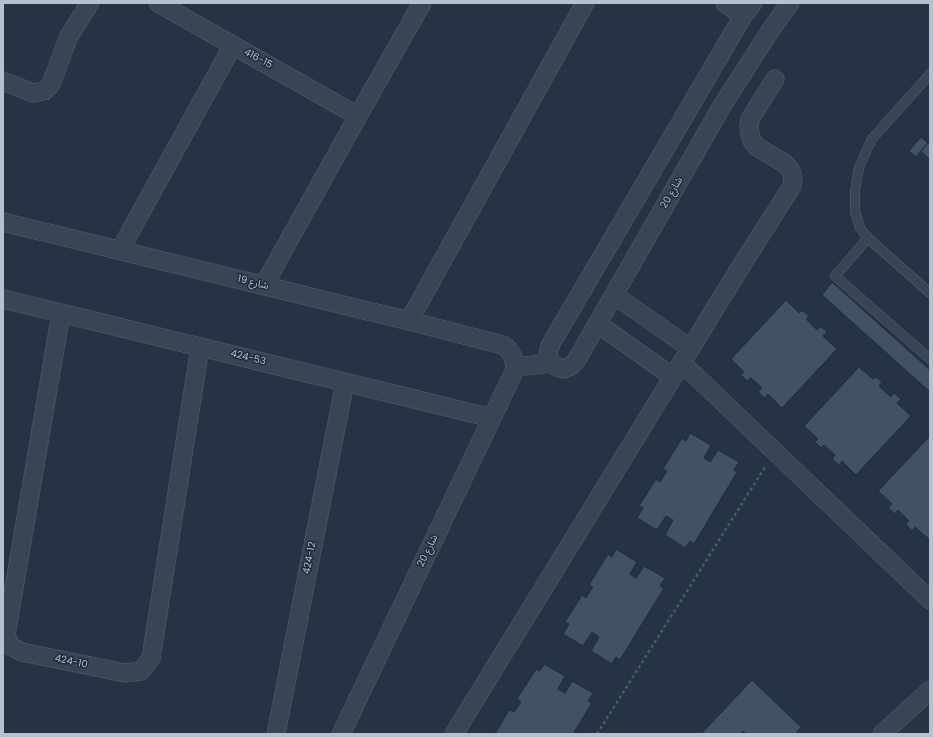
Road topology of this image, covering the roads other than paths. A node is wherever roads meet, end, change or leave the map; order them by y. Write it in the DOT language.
graph roads {
  1 [pos="90,3"];
  2 [pos="158,3"];
  3 [pos="422,3"];
  4 [pos="585,3"];
  5 [pos="725,3"];
  6 [pos="790,3"];
  7 [pos="748,10"];
  8 [pos="233,45"];
  9 [pos="930,74"];
  10 [pos="775,79"];
  11 [pos="3,81"];
  12 [pos="358,116"];
  13 [pos="3,222"];
  14 [pos="868,238"];
  15 [pos="120,250"];
  16 [pos="264,286"];
  17 [pos="930,293"];
  18 [pos="614,295"];
  19 [pos="3,299"];
  20 [pos="61,313"];
  21 [pos="409,321"];
  22 [pos="598,324"];
  23 [pos="200,347"];
  24 [pos="930,359"];
  25 [pos="551,363"];
  26 [pos="681,363"];
  27 [pos="515,368"];
  28 [pos="345,382"];
  29 [pos="492,418"];
  30 [pos="930,600"];
  31 [pos="930,690"];
  32 [pos="276,734"];
  33 [pos="341,734"];
  34 [pos="454,734"];
  35 [pos="882,734"];
  1 -- 11 [label="street"];
  2 -- 8 [label="street, 416-15"];
  3 -- 12 [label="street"];
  4 -- 21 [label="street"];
  5 -- 7 [label="street"];
  6 -- 18 [label="street, شارع 20"];
  7 -- 25 [label="street"];
  8 -- 12 [label="street, 416-15"];
  8 -- 15 [label="street"];
  9 -- 14 [label="lane"];
  10 -- 26 [label="street"];
  12 -- 16 [label="street"];
  13 -- 15 [label="street, شارع 19"];
  14 -- 17 [label="lane"];
  14 -- 24 [label="lane"];
  15 -- 16 [label="street, شارع 19"];
  16 -- 21 [label="street, شارع 19"];
  18 -- 22 [label="street, شارع 20"];
  18 -- 26 [label="street"];
  19 -- 20 [label="street, 424-53"];
  20 -- 23 [label="street, 424-53"];
  20 -- 23 [label="street, 424-10"];
  21 -- 27 [label="street, شارع 19"];
  22 -- 25 [label="street, شارع 20"];
  22 -- 26 [label="street"];
  23 -- 28 [label="street, 424-53"];
  25 -- 27 [label="street, شارع 20"];
  26 -- 30 [label="street"];
  26 -- 34 [label="street"];
  27 -- 29 [label="street, شارع 20"];
  28 -- 29 [label="street, 424-53"];
  28 -- 32 [label="street, 424-12"];
  29 -- 33 [label="street, شارع 20"];
  31 -- 35 [label="street"];
}
